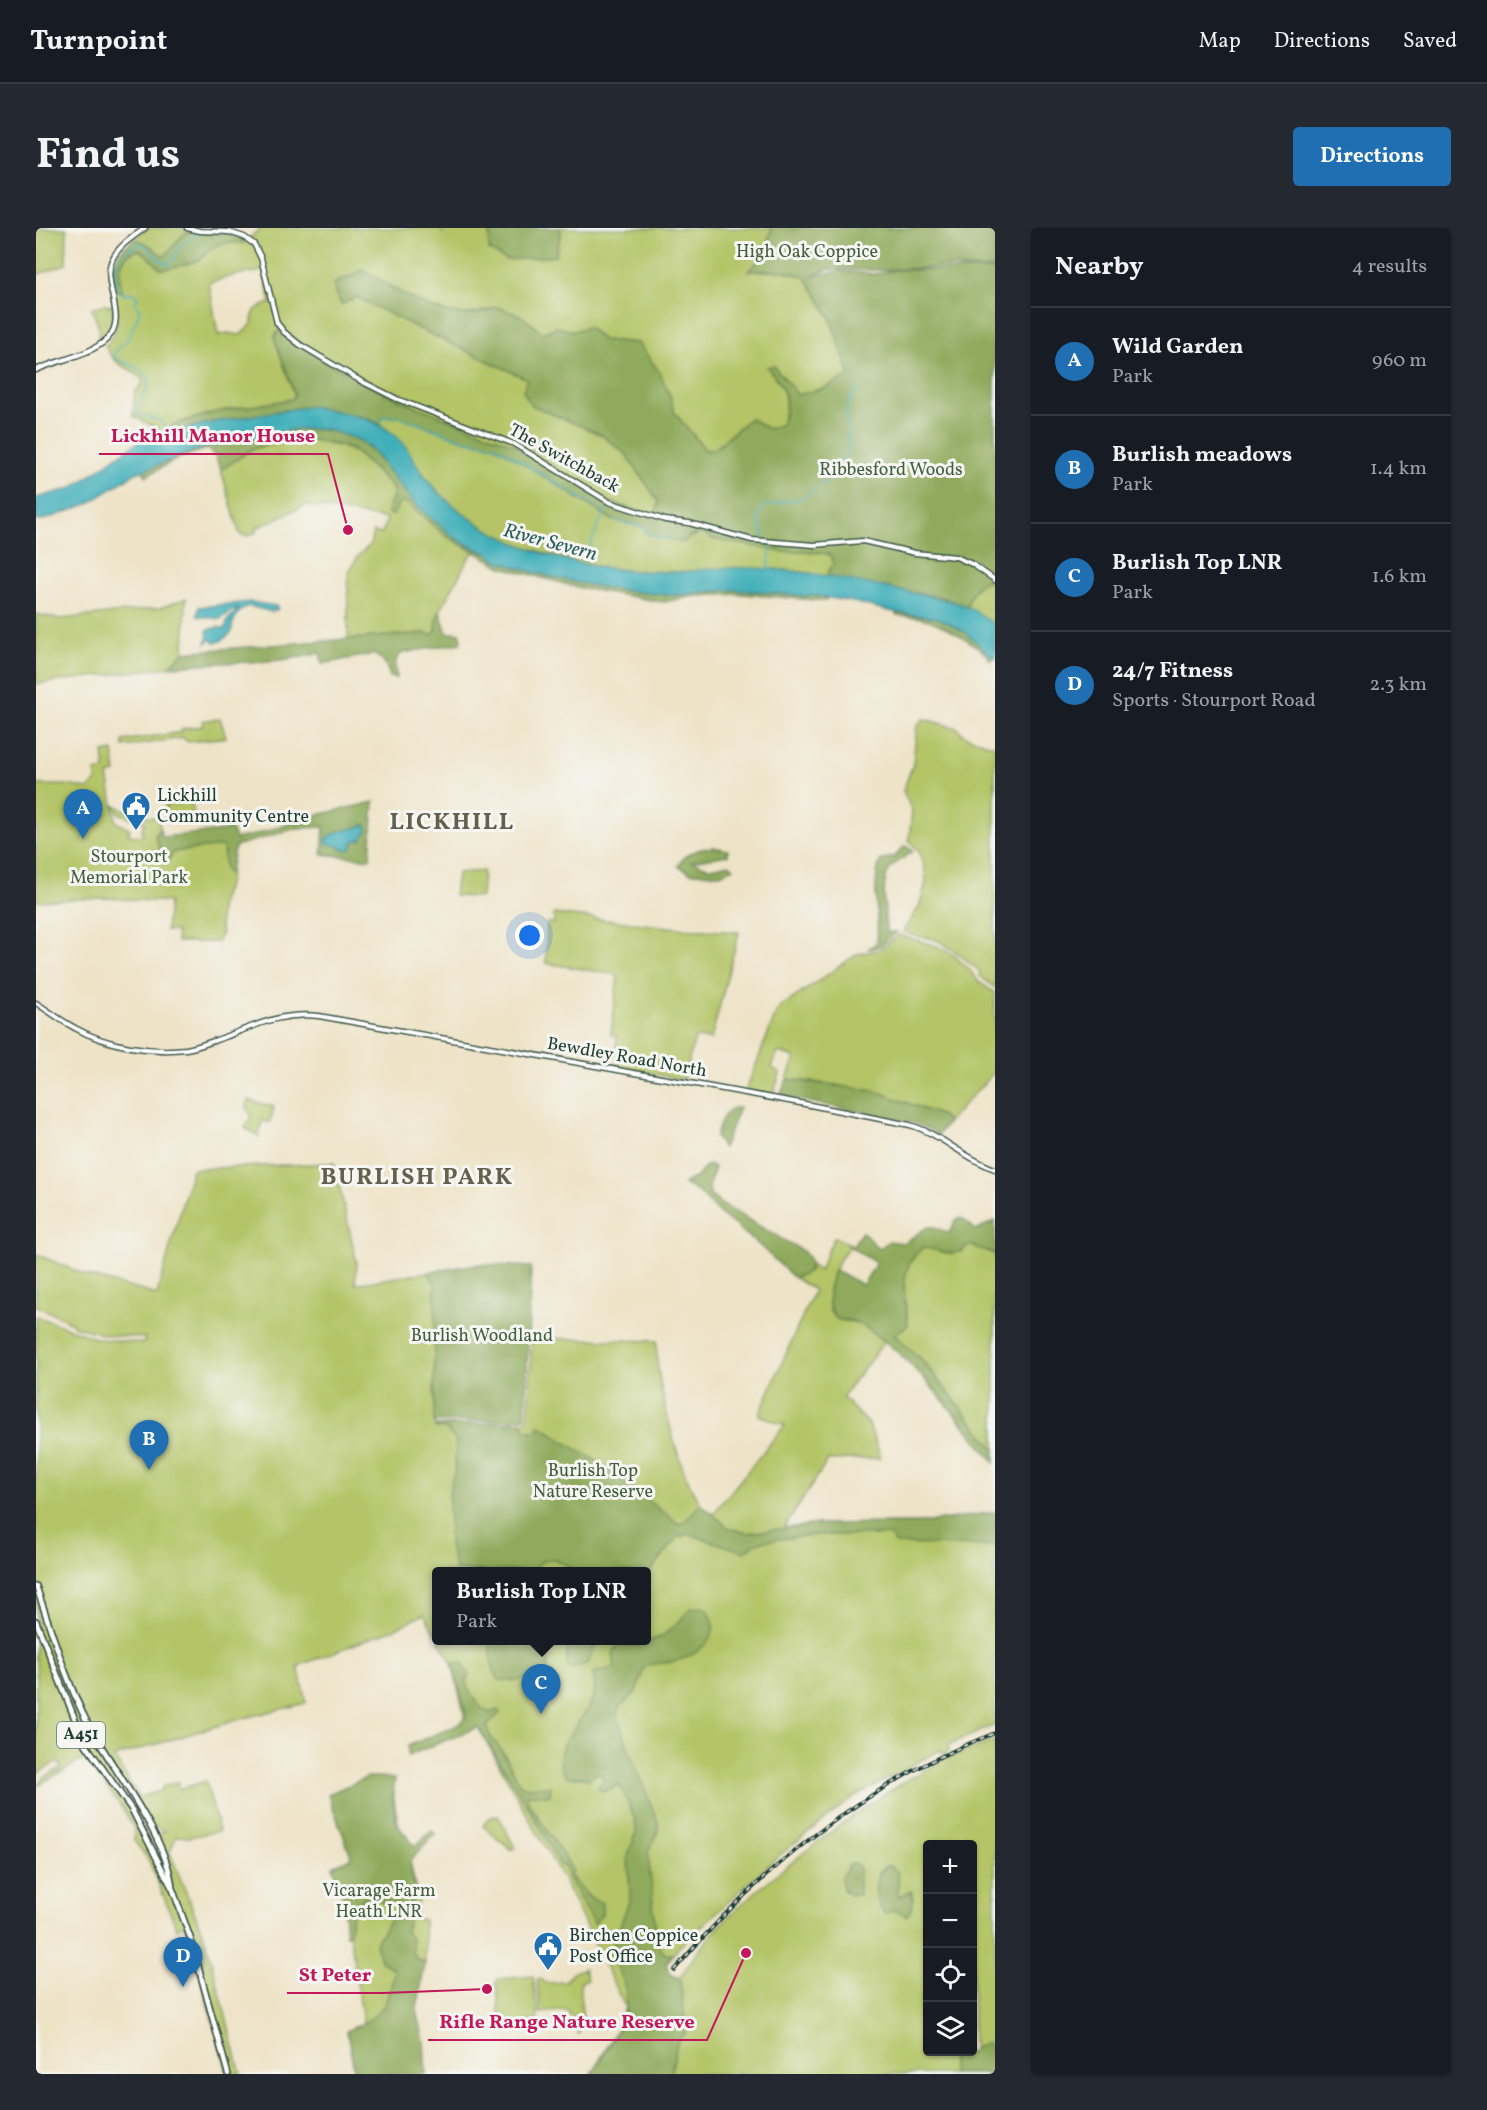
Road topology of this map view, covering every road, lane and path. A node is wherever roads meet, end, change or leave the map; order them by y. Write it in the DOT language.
graph roads {
  1 [pos="145,228"];
  2 [pos="189,229"];
  3 [pos="36,370"];
  4 [pos="995,580"];
  5 [pos="36,1003"];
  6 [pos="995,1169"];
  7 [pos="36,1587"];
  8 [pos="36,1621"];
  9 [pos="172,1890"];
  10 [pos="228,2074"];
  1 -- 3 [label="main road"];
  2 -- 4 [label="main road, The Switchback"];
  5 -- 6 [label="main road, Bewdley Road North"];
  7 -- 9 [label="main road, A451"];
  8 -- 9 [label="main road, A451"];
  9 -- 10 [label="main road, A451"];
}
